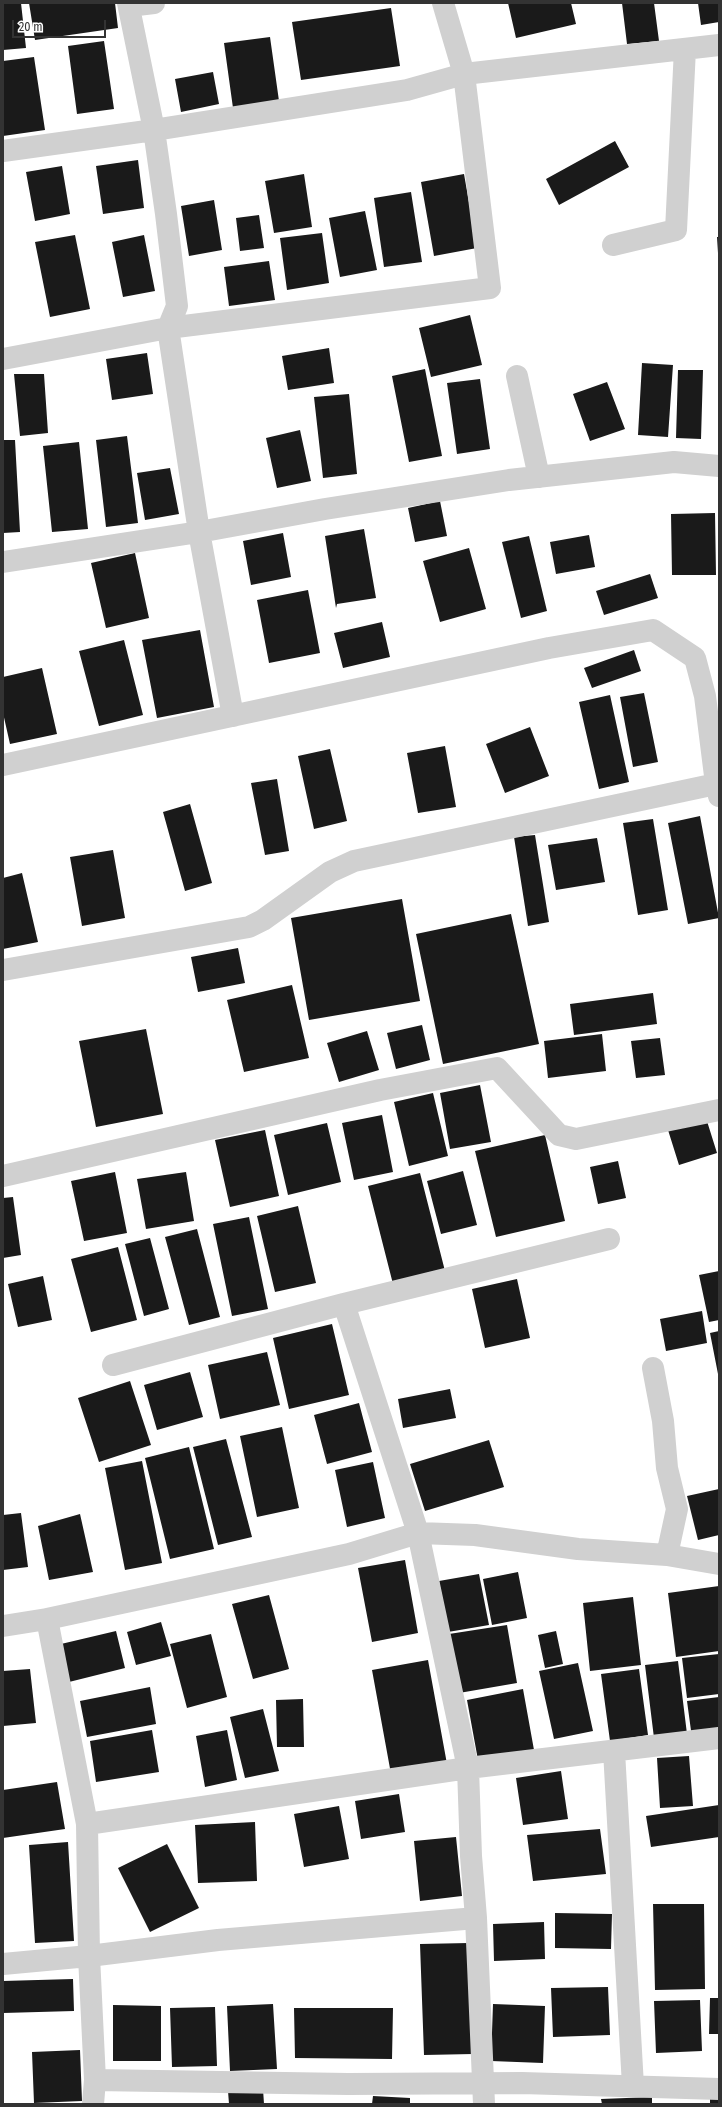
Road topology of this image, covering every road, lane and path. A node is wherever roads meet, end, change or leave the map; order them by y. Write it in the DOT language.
graph roads {
  1 [pos="154,3"];
  2 [pos="443,3"];
  3 [pos="129,4"];
  4 [pos="719,45"];
  5 [pos="685,50"];
  6 [pos="464,74"];
  7 [pos="154,130"];
  8 [pos="3,151"];
  9 [pos="613,245"];
  10 [pos="168,328"];
  11 [pos="3,360"];
  12 [pos="517,376"];
  13 [pos="719,466"];
  14 [pos="539,477"];
  15 [pos="199,532"];
  16 [pos="3,562"];
  17 [pos="233,716"];
  18 [pos="3,765"];
  19 [pos="717,790"];
  20 [pos="3,970"];
  21 [pos="719,1110"];
  22 [pos="3,1176"];
  23 [pos="609,1239"];
  24 [pos="344,1304"];
  25 [pos="113,1364"];
  26 [pos="653,1368"];
  27 [pos="418,1533"];
  28 [pos="667,1555"];
  29 [pos="719,1564"];
  30 [pos="47,1619"];
  31 [pos="3,1626"];
  32 [pos="719,1738"];
  33 [pos="614,1751"];
  34 [pos="468,1768"];
  35 [pos="87,1824"];
  36 [pos="476,1918"];
  37 [pos="89,1956"];
  38 [pos="3,1964"];
  39 [pos="95,2080"];
  40 [pos="634,2086"];
  41 [pos="719,2089"];
  42 [pos="485,2094"];
  43 [pos="93,2104"];
  1 -- 3 [label="street"];
  2 -- 6 [label="street"];
  3 -- 7 [label="street"];
  4 -- 5 [label="street"];
  5 -- 6 [label="street"];
  5 -- 9 [label="street"];
  6 -- 7 [label="street"];
  6 -- 10 [label="street"];
  7 -- 8 [label="street"];
  7 -- 10 [label="street"];
  10 -- 11 [label="street"];
  10 -- 15 [label="street"];
  12 -- 14 [label="street"];
  13 -- 14 [label="street"];
  14 -- 15 [label="street"];
  15 -- 16 [label="street"];
  15 -- 17 [label="street"];
  17 -- 18 [label="street"];
  17 -- 19 [label="street"];
  19 -- 20 [label="street"];
  21 -- 22 [label="street"];
  23 -- 24 [label="street"];
  24 -- 25 [label="street"];
  24 -- 27 [label="street"];
  26 -- 28 [label="street"];
  27 -- 28 [label="street"];
  27 -- 30 [label="street"];
  27 -- 34 [label="street"];
  28 -- 29 [label="street"];
  30 -- 31 [label="street"];
  30 -- 35 [label="street"];
  32 -- 33 [label="street"];
  33 -- 34 [label="street"];
  33 -- 40 [label="street"];
  34 -- 35 [label="street"];
  34 -- 36 [label="street"];
  35 -- 37 [label="street"];
  36 -- 37 [label="street"];
  36 -- 42 [label="street"];
  37 -- 38 [label="street"];
  37 -- 39 [label="street"];
  39 -- 42 [label="street"];
  39 -- 43 [label="street"];
  40 -- 41 [label="street"];
  40 -- 42 [label="street"];
}
